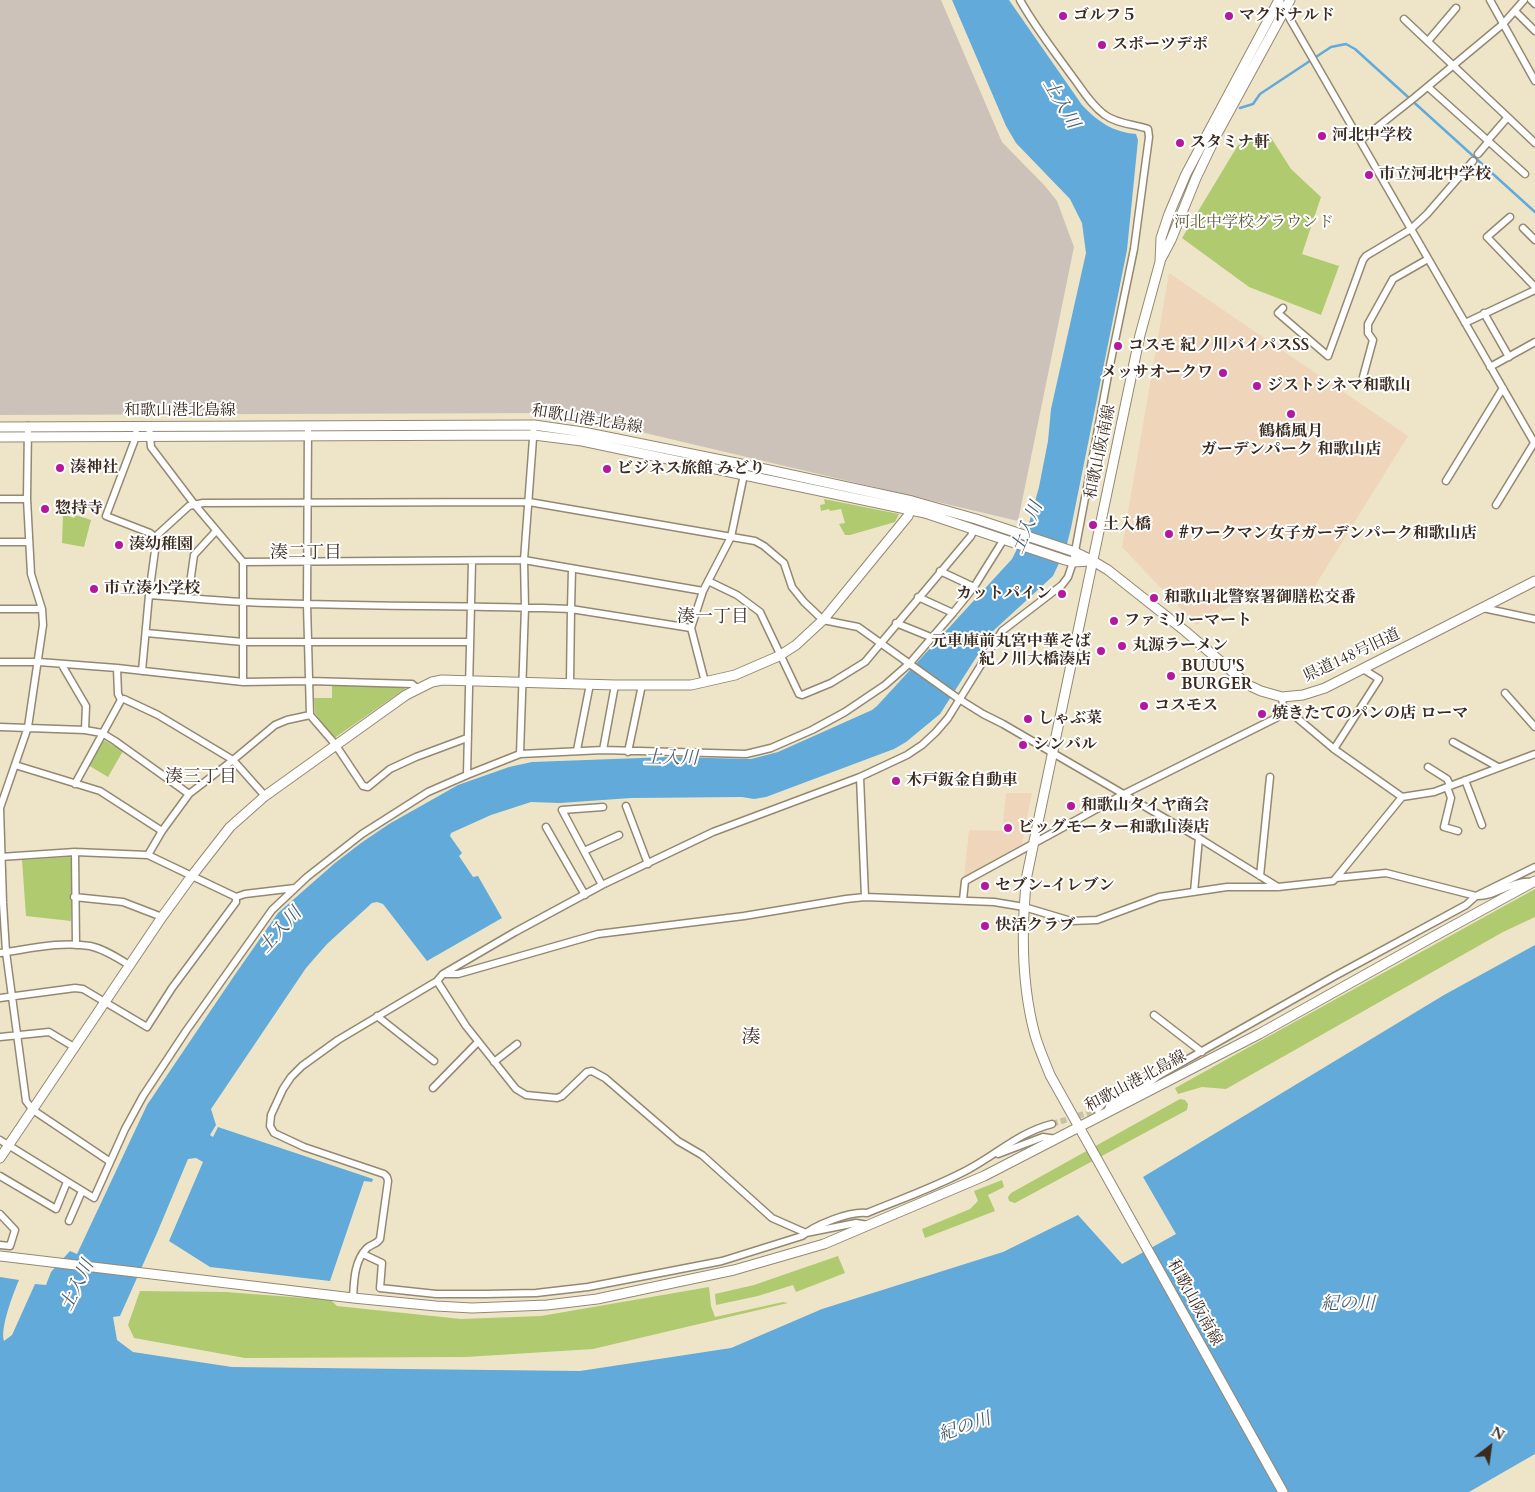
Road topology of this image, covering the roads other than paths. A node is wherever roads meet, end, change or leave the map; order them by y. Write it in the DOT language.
graph roads {
  1 [pos="1020,0"];
  2 [pos="1279,0"];
  3 [pos="1290,0"];
  4 [pos="1490,0"];
  5 [pos="1524,0"];
  6 [pos="1531,0"];
  7 [pos="1535,4"];
  8 [pos="1456,8"];
  9 [pos="1285,10"];
  10 [pos="1514,11"];
  11 [pos="1404,19"];
  12 [pos="1503,24"];
  13 [pos="1535,32"];
  14 [pos="1428,41"];
  15 [pos="1452,66"];
  16 [pos="1535,81"];
  17 [pos="1428,87"];
  18 [pos="1507,118"];
  19 [pos="1361,140"];
  20 [pos="1488,141"];
  21 [pos="1535,143"];
  22 [pos="1478,154"];
  23 [pos="1473,160"];
  24 [pos="1525,174"];
  25 [pos="1510,217"];
  26 [pos="1523,228"];
  27 [pos="1411,229"];
  28 [pos="1535,240"];
  29 [pos="1428,259"];
  30 [pos="1160,262"];
  31 [pos="1535,288"];
  32 [pos="1282,308"];
  33 [pos="1484,313"];
  34 [pos="1465,323"];
  35 [pos="1535,342"];
  36 [pos="1509,357"];
  37 [pos="1490,367"];
  38 [pos="1363,377"];
  39 [pos="1503,388"];
  40 [pos="534,425"];
  41 [pos="28,426"];
  42 [pos="137,426"];
  43 [pos="149,426"];
  44 [pos="308,426"];
  45 [pos="0,427"];
  46 [pos="534,435"];
  47 [pos="28,436"];
  48 [pos="135,436"];
  49 [pos="150,436"];
  50 [pos="308,436"];
  51 [pos="0,437"];
  52 [pos="1535,444"];
  53 [pos="746,465"];
  54 [pos="743,475"];
  55 [pos="1446,481"];
  56 [pos="0,499"];
  57 [pos="27,499"];
  58 [pos="529,502"];
  59 [pos="308,504"];
  60 [pos="195,505"];
  61 [pos="912,505"];
  62 [pos="1496,505"];
  63 [pos="974,529"];
  64 [pos="216,531"];
  65 [pos="155,537"];
  66 [pos="731,537"];
  67 [pos="1004,539"];
  68 [pos="0,542"];
  69 [pos="29,542"];
  70 [pos="1072,551"];
  71 [pos="524,560"];
  72 [pos="472,561"];
  73 [pos="1069,561"];
  74 [pos="1093,561"];
  75 [pos="242,562"];
  76 [pos="308,562"];
  77 [pos="572,569"];
  78 [pos="940,571"];
  79 [pos="708,581"];
  80 [pos="1535,581"];
  81 [pos="974,587"];
  82 [pos="703,591"];
  83 [pos="149,595"];
  84 [pos="918,597"];
  85 [pos="188,598"];
  86 [pos="242,602"];
  87 [pos="307,604"];
  88 [pos="470,606"];
  89 [pos="525,607"];
  90 [pos="1483,608"];
  91 [pos="0,609"];
  92 [pos="42,609"];
  93 [pos="571,609"];
  94 [pos="953,613"];
  95 [pos="823,620"];
  96 [pos="1535,620"];
  97 [pos="896,623"];
  98 [pos="691,628"];
  99 [pos="146,634"];
  100 [pos="932,638"];
  101 [pos="243,642"];
  102 [pos="309,642"];
  103 [pos="470,642"];
  104 [pos="880,643"];
  105 [pos="779,656"];
  106 [pos="0,662"];
  107 [pos="38,662"];
  108 [pos="911,664"];
  109 [pos="62,665"];
  110 [pos="117,668"];
  111 [pos="1363,669"];
  112 [pos="142,671"];
  113 [pos="469,680"];
  114 [pos="310,681"];
  115 [pos="523,681"];
  116 [pos="243,682"];
  117 [pos="705,682"];
  118 [pos="570,683"];
  119 [pos="590,684"];
  120 [pos="615,685"];
  121 [pos="642,685"];
  122 [pos="418,689"];
  123 [pos="1505,693"];
  124 [pos="958,698"];
  125 [pos="122,700"];
  126 [pos="1283,702"];
  127 [pos="310,715"];
  128 [pos="28,727"];
  129 [pos="1535,727"];
  130 [pos="0,728"];
  131 [pos="85,730"];
  132 [pos="102,733"];
  133 [pos="467,738"];
  134 [pos="1453,742"];
  135 [pos="336,744"];
  136 [pos="1334,749"];
  137 [pos="577,750"];
  138 [pos="604,750"];
  139 [pos="628,752"];
  140 [pos="1053,753"];
  141 [pos="520,754"];
  142 [pos="1535,754"];
  143 [pos="233,760"];
  144 [pos="15,765"];
  145 [pos="1428,767"];
  146 [pos="1498,767"];
  147 [pos="467,775"];
  148 [pos="860,777"];
  149 [pos="1270,777"];
  150 [pos="1466,780"];
  151 [pos="75,784"];
  152 [pos="1449,786"];
  153 [pos="189,794"];
  154 [pos="1124,794"];
  155 [pos="2,795"];
  156 [pos="265,796"];
  157 [pos="1402,797"];
  158 [pos="626,806"];
  159 [pos="603,807"];
  160 [pos="1482,825"];
  161 [pos="546,827"];
  162 [pos="162,831"];
  163 [pos="1458,831"];
  164 [pos="619,835"];
  165 [pos="1199,838"];
  166 [pos="1034,843"];
  167 [pos="584,851"];
  168 [pos="75,852"];
  169 [pos="148,855"];
  170 [pos="0,857"];
  171 [pos="648,864"];
  172 [pos="1535,867"];
  173 [pos="1260,876"];
  174 [pos="191,877"];
  175 [pos="1336,878"];
  176 [pos="1534,882"];
  177 [pos="602,885"];
  178 [pos="1278,887"];
  179 [pos="295,888"];
  180 [pos="1194,892"];
  181 [pos="585,895"];
  182 [pos="1476,896"];
  183 [pos="74,897"];
  184 [pos="236,897"];
  185 [pos="865,898"];
  186 [pos="963,900"];
  187 [pos="1,903"];
  188 [pos="1024,907"];
  189 [pos="162,917"];
  190 [pos="76,945"];
  191 [pos="3,952"];
  192 [pos="129,965"];
  193 [pos="443,974"];
  194 [pos="436,981"];
  195 [pos="12,997"];
  196 [pos="0,998"];
  197 [pos="105,1001"];
  198 [pos="1154,1015"];
  199 [pos="377,1016"];
  200 [pos="17,1035"];
  201 [pos="0,1037"];
  202 [pos="478,1042"];
  203 [pos="517,1044"];
  204 [pos="74,1047"];
  205 [pos="1202,1052"];
  206 [pos="434,1062"];
  207 [pos="494,1062"];
  208 [pos="1158,1076"];
  209 [pos="433,1088"];
  210 [pos="33,1110"];
  211 [pos="1097,1110"];
  212 [pos="1107,1114"];
  213 [pos="1052,1124"];
  214 [pos="1079,1128"];
  215 [pos="1056,1139"];
  216 [pos="0,1140"];
  217 [pos="10,1146"];
  218 [pos="994,1155"];
  219 [pos="0,1158"];
  220 [pos="109,1161"];
  221 [pos="0,1176"];
  222 [pos="68,1182"];
  223 [pos="82,1191"];
  224 [pos="0,1214"];
  225 [pos="69,1221"];
  226 [pos="869,1225"];
  227 [pos="806,1233"];
  228 [pos="0,1245"];
  229 [pos="362,1254"];
  230 [pos="0,1256"];
  231 [pos="352,1298"];
  232 [pos="1282,1492"];
  1 -- 70 [label="street"];
  2 -- 9 [label="street"];
  2 -- 30 [label="main road, 和歌山阪南線"];
  3 -- 9 [label="main road, 和歌山阪南線"];
  4 -- 12 [label="street"];
  5 -- 10 [label="street"];
  6 -- 7 [label="street"];
  8 -- 14 [label="street"];
  9 -- 19 [label="street"];
  9 -- 30 [label="main road, 和歌山阪南線"];
  10 -- 12 [label="street"];
  10 -- 13 [label="street"];
  11 -- 14 [label="street"];
  12 -- 15 [label="street"];
  12 -- 16 [label="street"];
  14 -- 15 [label="street"];
  15 -- 17 [label="street"];
  15 -- 18 [label="street"];
  17 -- 19 [label="street"];
  17 -- 20 [label="street"];
  18 -- 20 [label="street"];
  18 -- 21 [label="street"];
  19 -- 27 [label="street"];
  20 -- 22 [label="street"];
  20 -- 24 [label="street"];
  23 -- 27 [label="street"];
  25 -- 31 [label="street"];
  26 -- 28 [label="street"];
  27 -- 29 [label="street"];
  27 -- 32 [label="street"];
  29 -- 34 [label="street"];
  29 -- 38 [label="street"];
  30 -- 74 [label="main road, 和歌山阪南線"];
  31 -- 33 [label="street"];
  33 -- 34 [label="street"];
  33 -- 36 [label="street"];
  34 -- 37 [label="street"];
  35 -- 36 [label="street"];
  36 -- 37 [label="street"];
  37 -- 39 [label="street"];
  39 -- 52 [label="street"];
  39 -- 55 [label="street"];
  40 -- 44 [label="main road, 和歌山港北島線"];
  40 -- 46 [label="street"];
  40 -- 53 [label="main road, 和歌山港北島線"];
  41 -- 42 [label="main road, 和歌山港北島線"];
  41 -- 45 [label="main road, 和歌山港北島線"];
  41 -- 47 [label="street"];
  42 -- 43 [label="main road, 和歌山港北島線"];
  42 -- 48 [label="street"];
  43 -- 44 [label="main road, 和歌山港北島線"];
  43 -- 49 [label="street"];
  44 -- 50 [label="street"];
  46 -- 50 [label="main road, 和歌山港北島線"];
  46 -- 54 [label="main road, 和歌山港北島線"];
  46 -- 58 [label="street"];
  47 -- 48 [label="main road, 和歌山港北島線"];
  47 -- 51 [label="main road, 和歌山港北島線"];
  47 -- 57 [label="street"];
  48 -- 49 [label="main road, 和歌山港北島線"];
  48 -- 65 [label="street"];
  49 -- 50 [label="main road, 和歌山港北島線"];
  49 -- 60 [label="street"];
  50 -- 59 [label="street"];
  52 -- 62 [label="street"];
  53 -- 54 [label="street"];
  53 -- 61 [label="main road, 和歌山港北島線"];
  54 -- 61 [label="main road, 和歌山港北島線"];
  54 -- 66 [label="street"];
  56 -- 57 [label="street"];
  57 -- 69 [label="street"];
  58 -- 59 [label="street"];
  58 -- 66 [label="street"];
  58 -- 71 [label="street"];
  59 -- 60 [label="street"];
  59 -- 76 [label="street"];
  60 -- 64 [label="street"];
  60 -- 65 [label="street"];
  61 -- 63 [label="main road, 和歌山港北島線"];
  61 -- 70 [label="main road, 和歌山港北島線"];
  61 -- 95 [label="main road"];
  63 -- 67 [label="main road, 和歌山港北島線"];
  63 -- 78 [label="street"];
  64 -- 75 [label="street"];
  64 -- 85 [label="street"];
  65 -- 83 [label="street"];
  66 -- 79 [label="street"];
  66 -- 95 [label="street"];
  67 -- 73 [label="main road, 和歌山港北島線"];
  67 -- 81 [label="street"];
  68 -- 69 [label="street"];
  69 -- 92 [label="street"];
  70 -- 73 [label="street"];
  70 -- 74 [label="main road, 和歌山港北島線"];
  71 -- 72 [label="street"];
  71 -- 77 [label="street"];
  71 -- 89 [label="street"];
  72 -- 76 [label="street"];
  72 -- 88 [label="street"];
  73 -- 74 [label="main road, 和歌山港北島線"];
  73 -- 124 [label="street"];
  74 -- 126 [label="main road, 県道148号旧道"];
  74 -- 140 [label="main road, 和歌山港北島線"];
  75 -- 76 [label="street"];
  75 -- 86 [label="street"];
  76 -- 87 [label="street"];
  77 -- 82 [label="street"];
  77 -- 93 [label="street"];
  78 -- 81 [label="street"];
  78 -- 84 [label="street"];
  79 -- 82 [label="street"];
  79 -- 105 [label="street"];
  80 -- 90 [label="main road, 県道148号旧道"];
  81 -- 94 [label="street"];
  82 -- 98 [label="street"];
  83 -- 85 [label="street"];
  83 -- 99 [label="street"];
  84 -- 94 [label="street"];
  84 -- 97 [label="street"];
  85 -- 86 [label="street"];
  86 -- 87 [label="street"];
  86 -- 101 [label="street"];
  87 -- 88 [label="street"];
  87 -- 102 [label="street"];
  88 -- 89 [label="street"];
  88 -- 103 [label="street"];
  89 -- 93 [label="street"];
  89 -- 115 [label="street"];
  90 -- 96 [label="street"];
  90 -- 111 [label="main road, 県道148号旧道"];
  91 -- 92 [label="street"];
  92 -- 107 [label="street"];
  93 -- 98 [label="street"];
  93 -- 118 [label="street"];
  94 -- 100 [label="street"];
  95 -- 104 [label="street"];
  95 -- 105 [label="main road"];
  97 -- 100 [label="street"];
  97 -- 104 [label="street"];
  98 -- 117 [label="street"];
  99 -- 101 [label="street"];
  99 -- 112 [label="street"];
  100 -- 108 [label="street"];
  101 -- 102 [label="street"];
  101 -- 116 [label="street"];
  102 -- 103 [label="street"];
  102 -- 114 [label="street"];
  103 -- 113 [label="street"];
  104 -- 105 [label="street"];
  104 -- 108 [label="street"];
  105 -- 117 [label="main road"];
  106 -- 107 [label="street"];
  107 -- 109 [label="street"];
  107 -- 128 [label="street"];
  108 -- 124 [label="street"];
  108 -- 139 [label="street"];
  109 -- 110 [label="street"];
  109 -- 131 [label="street"];
  110 -- 112 [label="street"];
  110 -- 125 [label="street"];
  111 -- 126 [label="main road, 県道148号旧道"];
  111 -- 136 [label="street"];
  112 -- 116 [label="street"];
  113 -- 115 [label="main road"];
  113 -- 122 [label="main road"];
  113 -- 133 [label="street"];
  114 -- 116 [label="street"];
  114 -- 122 [label="street"];
  114 -- 127 [label="street"];
  115 -- 118 [label="main road"];
  115 -- 141 [label="street"];
  117 -- 121 [label="main road"];
  118 -- 119 [label="main road"];
  119 -- 120 [label="main road"];
  119 -- 137 [label="street"];
  120 -- 121 [label="main road"];
  120 -- 138 [label="street"];
  121 -- 139 [label="street"];
  122 -- 135 [label="main road"];
  123 -- 129 [label="street"];
  124 -- 140 [label="street"];
  124 -- 148 [label="street"];
  125 -- 132 [label="street"];
  125 -- 143 [label="street"];
  126 -- 136 [label="street"];
  126 -- 154 [label="street"];
  127 -- 135 [label="street"];
  127 -- 143 [label="street"];
  128 -- 130 [label="street"];
  128 -- 131 [label="street"];
  128 -- 144 [label="street"];
  131 -- 132 [label="street"];
  132 -- 151 [label="street"];
  132 -- 153 [label="street"];
  133 -- 135 [label="street"];
  133 -- 147 [label="street"];
  134 -- 146 [label="street"];
  135 -- 156 [label="main road"];
  136 -- 157 [label="street"];
  137 -- 138 [label="street"];
  137 -- 141 [label="street"];
  138 -- 139 [label="street"];
  140 -- 154 [label="street"];
  140 -- 166 [label="main road, 和歌山港北島線"];
  141 -- 147 [label="street"];
  142 -- 146 [label="street"];
  143 -- 153 [label="street"];
  143 -- 156 [label="street"];
  144 -- 151 [label="street"];
  144 -- 155 [label="street"];
  145 -- 152 [label="street"];
  146 -- 150 [label="street"];
  147 -- 179 [label="street"];
  148 -- 171 [label="street"];
  148 -- 185 [label="street"];
  149 -- 173 [label="street"];
  150 -- 152 [label="street"];
  150 -- 160 [label="street"];
  151 -- 162 [label="street"];
  152 -- 157 [label="street"];
  152 -- 163 [label="street"];
  153 -- 162 [label="street"];
  154 -- 165 [label="street"];
  154 -- 166 [label="street"];
  155 -- 170 [label="street"];
  156 -- 174 [label="main road"];
  157 -- 175 [label="street"];
  158 -- 171 [label="street"];
  159 -- 167 [label="street"];
  161 -- 181 [label="street"];
  162 -- 169 [label="street"];
  164 -- 167 [label="street"];
  165 -- 173 [label="street"];
  165 -- 180 [label="street"];
  166 -- 186 [label="street"];
  166 -- 188 [label="main road, 和歌山港北島線"];
  167 -- 177 [label="street"];
  168 -- 169 [label="street"];
  168 -- 170 [label="street"];
  168 -- 183 [label="street"];
  169 -- 174 [label="street"];
  170 -- 187 [label="street"];
  171 -- 177 [label="street"];
  172 -- 182 [label="street"];
  173 -- 178 [label="street"];
  174 -- 184 [label="street"];
  174 -- 189 [label="main road"];
  175 -- 178 [label="street"];
  175 -- 182 [label="street"];
  176 -- 182 [label="street"];
  176 -- 212 [label="main road, 和歌山港北島線"];
  177 -- 181 [label="street"];
  178 -- 180 [label="street"];
  179 -- 184 [label="street"];
  179 -- 220 [label="street"];
  180 -- 188 [label="street"];
  181 -- 193 [label="street"];
  182 -- 205 [label="street"];
  183 -- 189 [label="street"];
  183 -- 190 [label="street"];
  184 -- 197 [label="street"];
  185 -- 186 [label="street"];
  185 -- 193 [label="street"];
  186 -- 188 [label="street"];
  187 -- 191 [label="street"];
  188 -- 214 [label="main road, 和歌山港北島線"];
  189 -- 192 [label="main road"];
  190 -- 191 [label="street"];
  190 -- 192 [label="street"];
  191 -- 195 [label="street"];
  192 -- 197 [label="main road"];
  193 -- 194 [label="street"];
  194 -- 199 [label="street"];
  194 -- 202 [label="street"];
  195 -- 196 [label="street"];
  195 -- 197 [label="street"];
  195 -- 200 [label="street"];
  197 -- 204 [label="main road"];
  198 -- 205 [label="street"];
  199 -- 206 [label="street"];
  199 -- 229 [label="street"];
  200 -- 201 [label="street"];
  200 -- 204 [label="street"];
  200 -- 210 [label="street"];
  202 -- 207 [label="street"];
  202 -- 209 [label="street"];
  203 -- 207 [label="street"];
  204 -- 210 [label="main road"];
  205 -- 208 [label="street"];
  207 -- 227 [label="street"];
  208 -- 211 [label="street"];
  208 -- 212 [label="street"];
  210 -- 217 [label="main road"];
  210 -- 220 [label="street"];
  212 -- 214 [label="main road, 和歌山港北島線"];
  213 -- 218 [label="street"];
  214 -- 215 [label="main road"];
  214 -- 232 [label="main road, 和歌山阪南線"];
  215 -- 218 [label="street"];
  215 -- 226 [label="main road"];
  216 -- 217 [label="street"];
  217 -- 219 [label="main road"];
  217 -- 222 [label="street"];
  218 -- 227 [label="street"];
  220 -- 223 [label="street"];
  221 -- 222 [label="street"];
  222 -- 223 [label="street"];
  223 -- 225 [label="street"];
  224 -- 228 [label="street"];
  226 -- 227 [label="street"];
  226 -- 231 [label="main road"];
  227 -- 229 [label="street"];
  229 -- 231 [label="street"];
  230 -- 231 [label="main road"];
}
